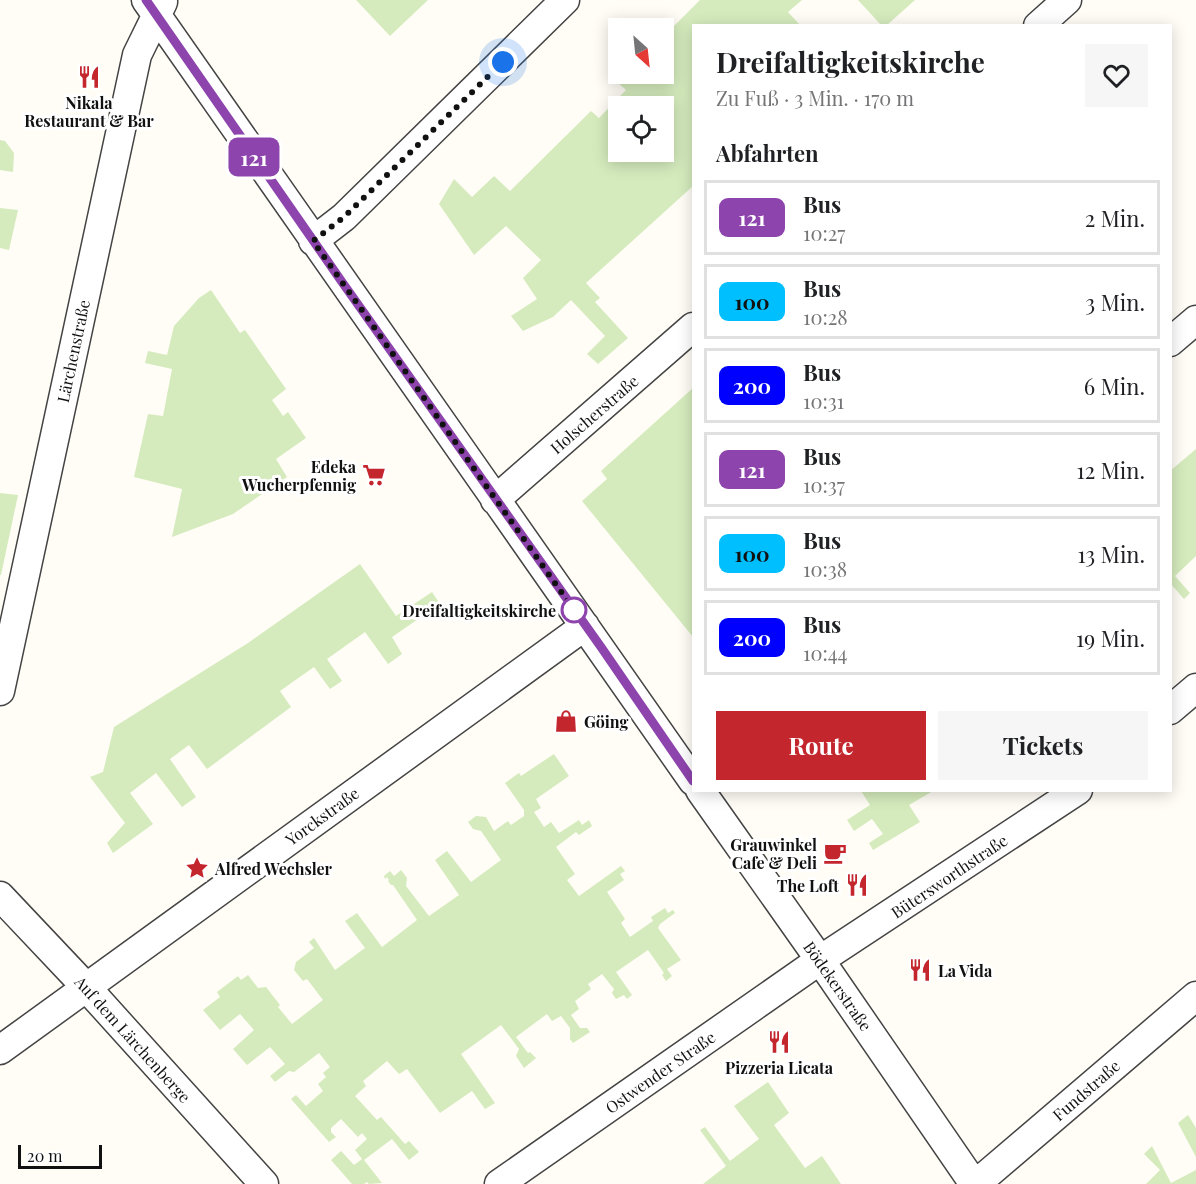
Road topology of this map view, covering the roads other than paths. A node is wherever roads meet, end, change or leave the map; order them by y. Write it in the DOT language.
graph roads {
  1 [pos="566,0"];
  2 [pos="1067,0"];
  3 [pos="155,5"];
  4 [pos="1040,24"];
  5 [pos="313,241"];
  6 [pos="1196,320"];
  7 [pos="692,328"];
  8 [pos="1172,340"];
  9 [pos="495,500"];
  10 [pos="585,626"];
  11 [pos="1196,688"];
  12 [pos="0,690"];
  13 [pos="1172,708"];
  14 [pos="683,745"];
  15 [pos="692,777"];
  16 [pos="701,792"];
  17 [pos="1075,792"];
  18 [pos="0,896"];
  19 [pos="820,960"];
  20 [pos="86,987"];
  21 [pos="1196,996"];
  22 [pos="0,1050"];
  23 [pos="264,1184"];
  24 [pos="499,1184"];
  25 [pos="975,1184"];
  1 -- 5 [label="street"];
  2 -- 4 [label="street"];
  3 -- 5 [label="street"];
  3 -- 12 [label="street, Lärchenstraße"];
  5 -- 9 [label="street"];
  6 -- 8 [label="street"];
  7 -- 9 [label="street, Holscherstraße"];
  9 -- 10 [label="street"];
  10 -- 14 [label="street"];
  10 -- 20 [label="street, Yorckstraße"];
  11 -- 13 [label="street"];
  14 -- 15 [label="street"];
  16 -- 19 [label="street, Bödekerstraße"];
  17 -- 19 [label="street, Bütersworthstraße"];
  18 -- 20 [label="street, Auf dem Lärchenberge"];
  19 -- 24 [label="street, Ostwender Straße"];
  19 -- 25 [label="street, Bödekerstraße"];
  20 -- 22 [label="street, Yorckstraße"];
  20 -- 23 [label="street, Auf dem Lärchenberge"];
  21 -- 25 [label="street, Fundstraße"];
}
